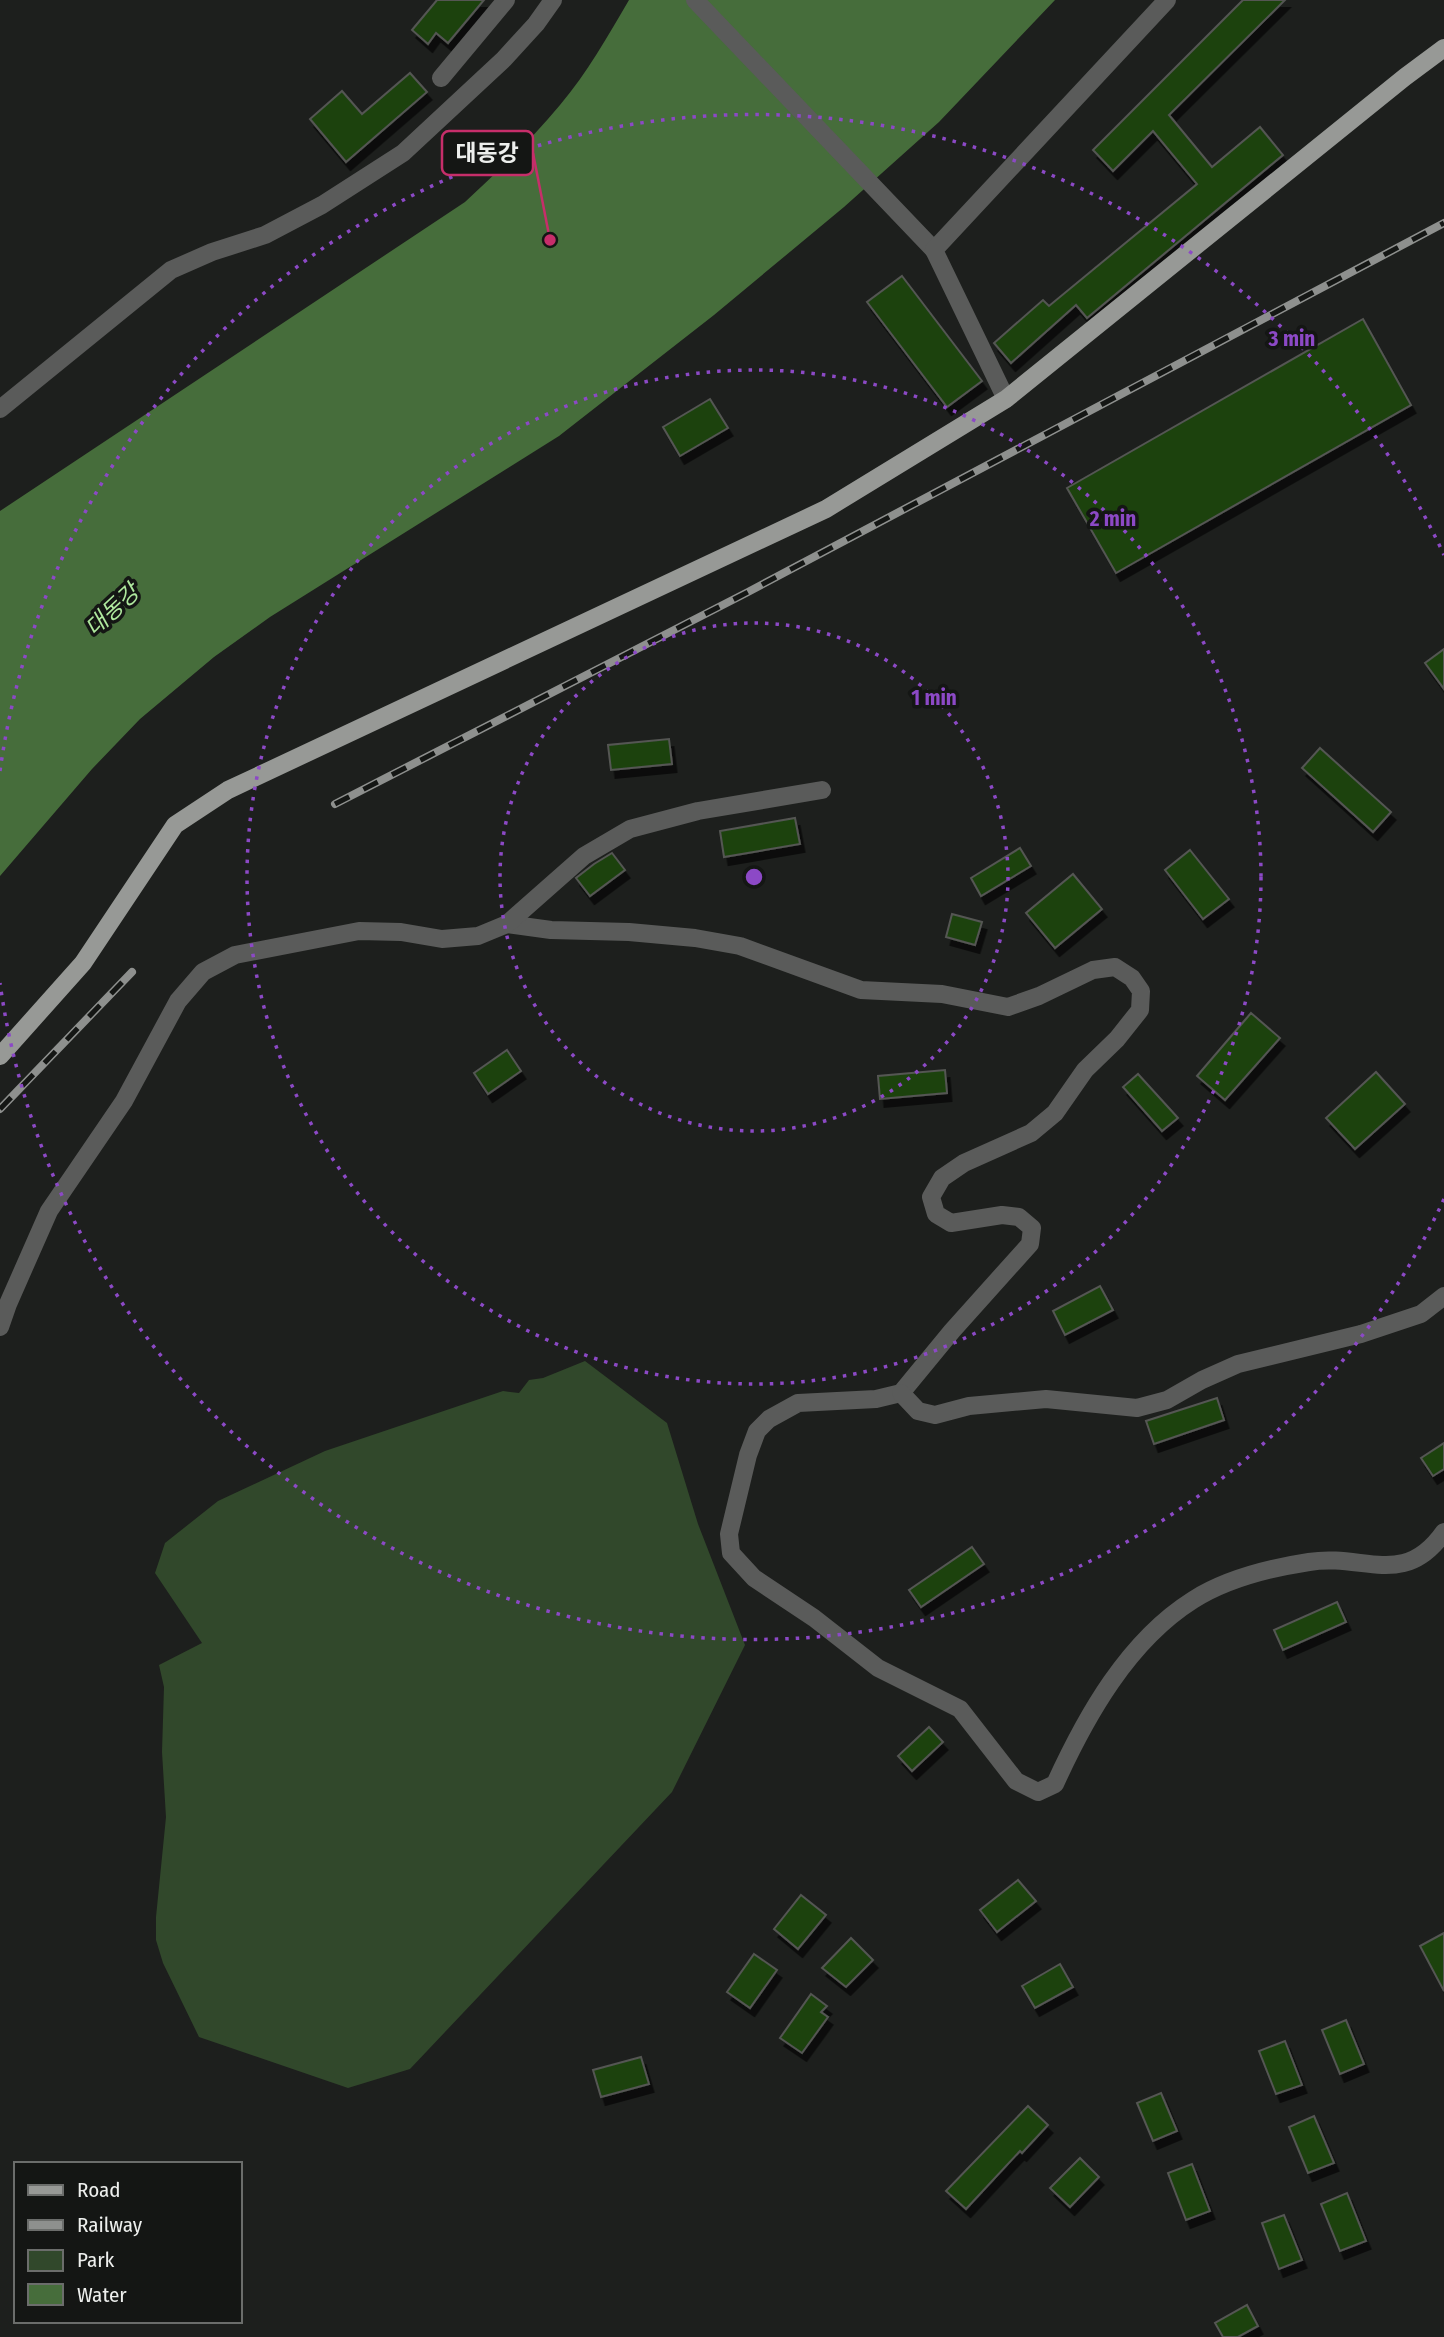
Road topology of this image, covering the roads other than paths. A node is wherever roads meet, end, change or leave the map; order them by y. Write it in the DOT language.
graph roads {
  1 [pos="506,0"];
  2 [pos="553,0"];
  3 [pos="695,0"];
  4 [pos="1167,0"];
  5 [pos="1444,48"];
  6 [pos="441,78"];
  7 [pos="934,250"];
  8 [pos="1006,398"];
  9 [pos="0,409"];
  10 [pos="821,790"];
  11 [pos="507,925"];
  12 [pos="0,1056"];
  13 [pos="1444,1296"];
  14 [pos="0,1327"];
  15 [pos="901,1393"];
  16 [pos="1444,1532"];
  1 -- 6 [label="street"];
  2 -- 9 [label="street"];
  3 -- 7 [label="street"];
  4 -- 7 [label="street"];
  5 -- 8 [label="main road"];
  7 -- 8 [label="street"];
  8 -- 12 [label="main road"];
  10 -- 11 [label="street"];
  11 -- 14 [label="street"];
  11 -- 15 [label="street"];
  13 -- 15 [label="street"];
  15 -- 16 [label="street"];
}
